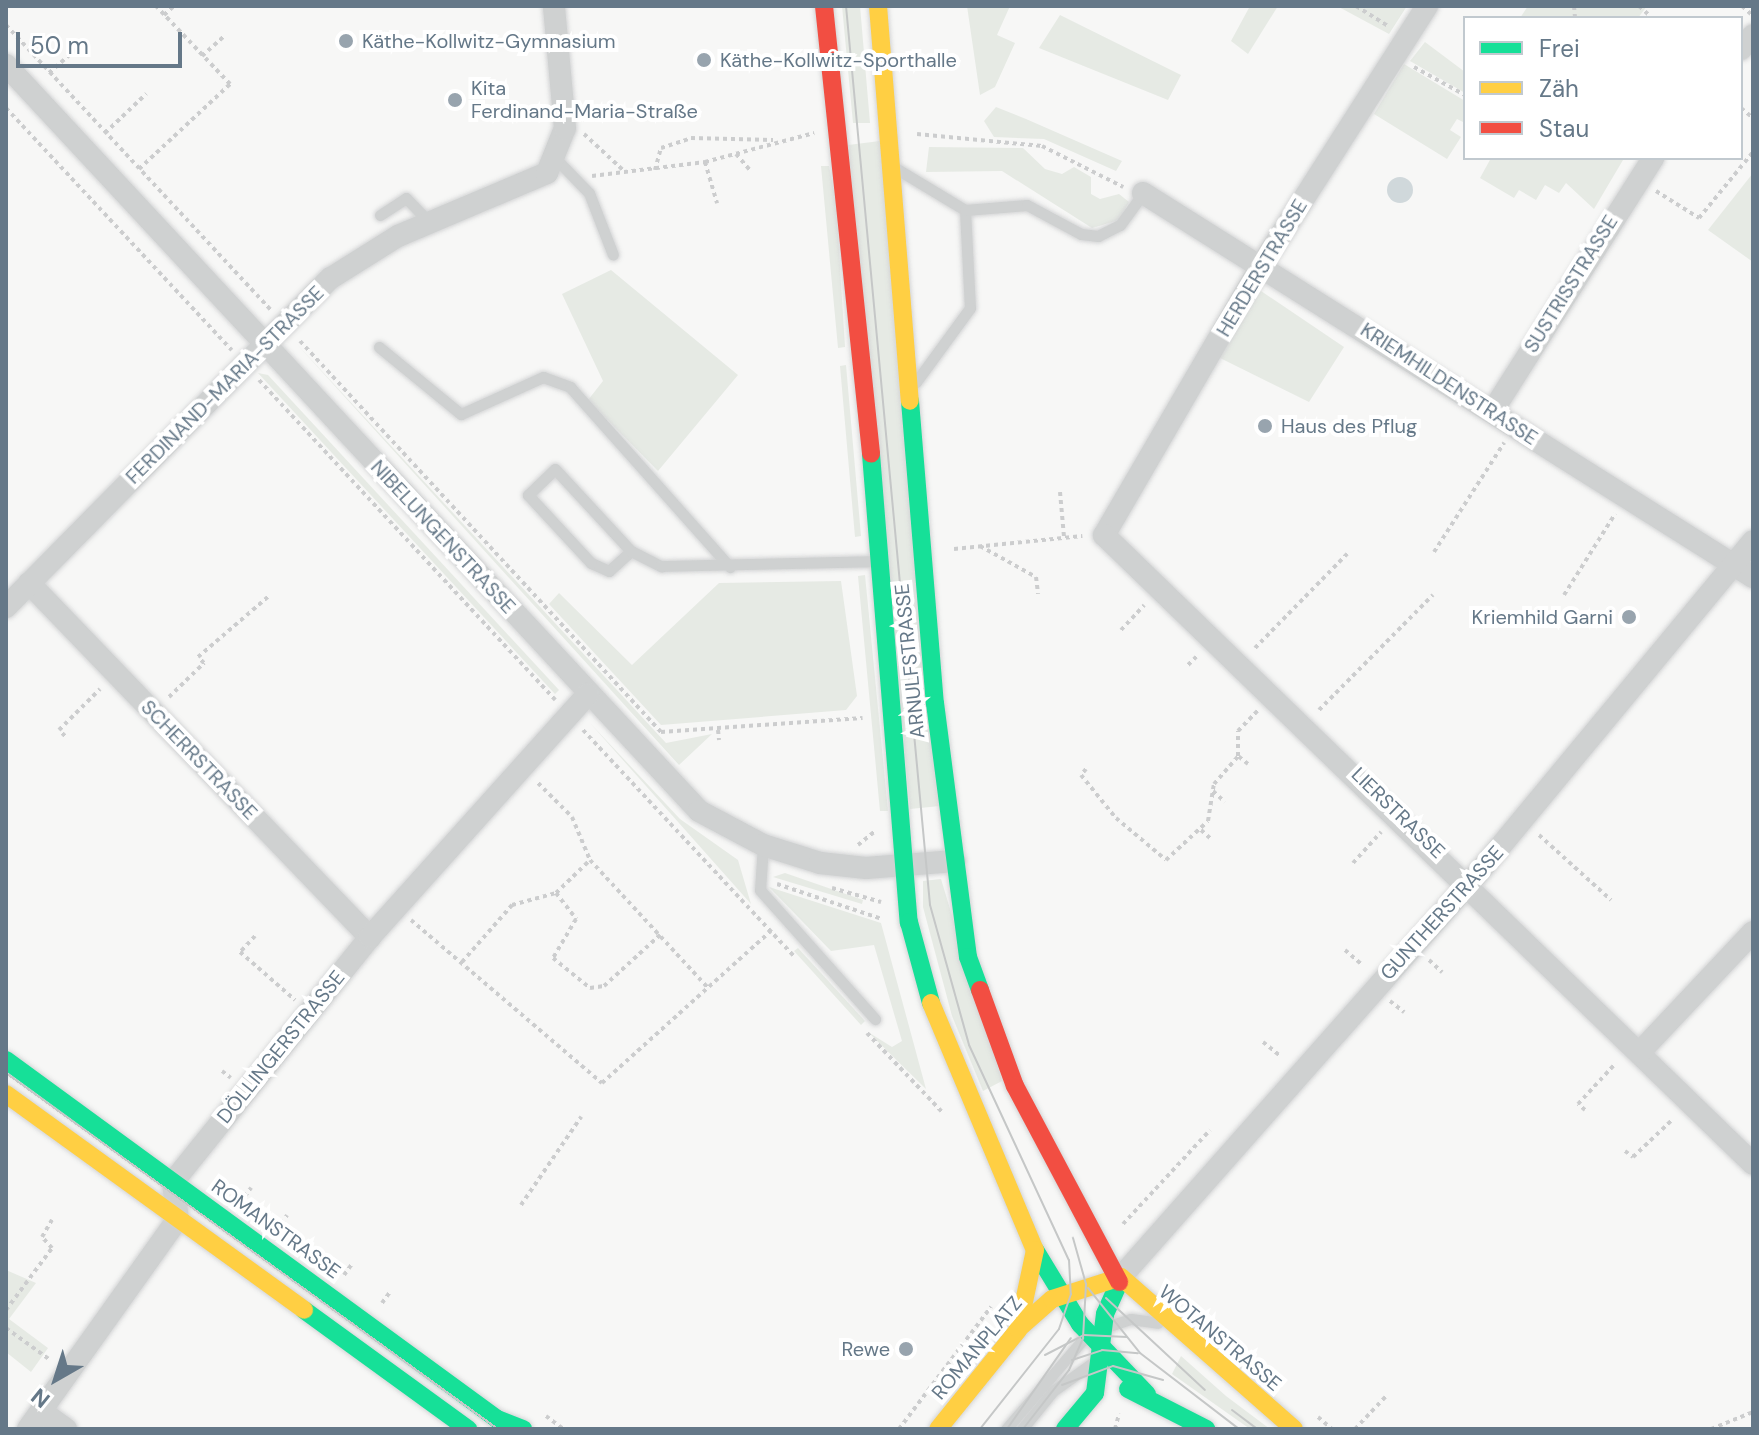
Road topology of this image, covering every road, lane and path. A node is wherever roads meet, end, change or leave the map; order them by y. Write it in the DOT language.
graph roads {
  1 [pos="156,6"];
  2 [pos="174,6"];
  3 [pos="554,6"];
  4 [pos="824,6"];
  5 [pos="878,6"];
  6 [pos="1356,6"];
  7 [pos="1427,6"];
  8 [pos="1639,6"];
  9 [pos="1742,6"];
  10 [pos="164,15"];
  11 [pos="1649,15"];
  12 [pos="1753,16"];
  13 [pos="6,25"];
  14 [pos="224,36"];
  15 [pos="1407,37"];
  16 [pos="85,41"];
  17 [pos="202,56"];
  18 [pos="1395,57"];
  19 [pos="6,65"];
  20 [pos="49,73"];
  21 [pos="146,94"];
  22 [pos="1463,94"];
  23 [pos="6,108"];
  24 [pos="565,128"];
  25 [pos="911,131"];
  26 [pos="105,133"];
  27 [pos="811,133"];
  28 [pos="775,140"];
  29 [pos="1753,152"];
  30 [pos="736,154"];
  31 [pos="557,160"];
  32 [pos="1652,160"];
  33 [pos="705,162"];
  34 [pos="139,169"];
  35 [pos="893,169"];
  36 [pos="623,170"];
  37 [pos="655,170"];
  38 [pos="751,171"];
  39 [pos="578,181"];
  40 [pos="1647,186"];
  41 [pos="1137,192"];
  42 [pos="717,203"];
  43 [pos="965,210"];
  44 [pos="380,215"];
  45 [pos="428,221"];
  46 [pos="613,255"];
  47 [pos="1262,264"];
  48 [pos="283,323"];
  49 [pos="264,344"];
  50 [pos="379,347"];
  51 [pos="245,365"];
  52 [pos="906,387"];
  53 [pos="1492,412"];
  54 [pos="1505,441"];
  55 [pos="1060,492"];
  56 [pos="1616,512"];
  57 [pos="1104,535"];
  58 [pos="1064,537"];
  59 [pos="1753,541"];
  60 [pos="980,546"];
  61 [pos="954,549"];
  62 [pos="631,551"];
  63 [pos="1434,552"];
  64 [pos="1347,554"];
  65 [pos="881,561"];
  66 [pos="730,567"];
  67 [pos="1744,571"];
  68 [pos="29,583"];
  69 [pos="1161,588"];
  70 [pos="1038,594"];
  71 [pos="270,595"];
  72 [pos="1433,595"];
  73 [pos="1564,595"];
  74 [pos="6,607"];
  75 [pos="1121,630"];
  76 [pos="1255,648"];
  77 [pos="1202,651"];
  78 [pos="1188,665"];
  79 [pos="116,674"];
  80 [pos="1273,693"];
  81 [pos="588,694"];
  82 [pos="1319,710"];
  83 [pos="153,713"];
  84 [pos="567,713"];
  85 [pos="866,718"];
  86 [pos="1231,726"];
  87 [pos="718,730"];
  88 [pos="1238,731"];
  89 [pos="65,736"];
  90 [pos="719,740"];
  91 [pos="1238,756"];
  92 [pos="1248,764"];
  93 [pos="520,765"];
  94 [pos="1086,769"];
  95 [pos="1213,791"];
  96 [pos="1225,802"];
  97 [pos="1399,813"];
  98 [pos="1524,820"];
  99 [pos="1201,830"];
  100 [pos="1210,838"];
  101 [pos="763,845"];
  102 [pos="590,860"];
  103 [pos="955,861"];
  104 [pos="1353,863"];
  105 [pos="902,866"];
  106 [pos="758,877"];
  107 [pos="1470,883"];
  108 [pos="556,893"];
  109 [pos="1611,900"];
  110 [pos="397,907"];
  111 [pos="888,922"];
  112 [pos="771,931"];
  113 [pos="1753,932"];
  114 [pos="660,935"];
  115 [pos="255,936"];
  116 [pos="370,937"];
  117 [pos="1345,950"];
  118 [pos="798,961"];
  119 [pos="462,962"];
  120 [pos="1362,965"];
  121 [pos="708,988"];
  122 [pos="309,1012"];
  123 [pos="875,1019"];
  124 [pos="863,1029"];
  125 [pos="1263,1042"];
  126 [pos="1640,1052"];
  127 [pos="1279,1055"];
  128 [pos="6,1060"];
  129 [pos="1616,1063"];
  130 [pos="6,1094"];
  131 [pos="1585,1110"];
  132 [pos="581,1117"];
  133 [pos="948,1119"];
  134 [pos="1673,1119"];
  135 [pos="1210,1130"];
  136 [pos="1625,1151"];
  137 [pos="1753,1164"];
  138 [pos="173,1182"];
  139 [pos="251,1188"];
  140 [pos="521,1205"];
  141 [pos="236,1208"];
  142 [pos="287,1215"];
  143 [pos="178,1219"];
  144 [pos="52,1220"];
  145 [pos="1123,1224"];
  146 [pos="273,1235"];
  147 [pos="1035,1250"];
  148 [pos="1121,1277"];
  149 [pos="1061,1295"];
  150 [pos="991,1307"];
  151 [pos="6,1310"];
  152 [pos="1072,1313"];
  153 [pos="6,1328"];
  154 [pos="1018,1330"];
  155 [pos="1096,1331"];
  156 [pos="1176,1332"];
  157 [pos="1105,1356"];
  158 [pos="1059,1363"];
  159 [pos="68,1374"];
  160 [pos="1095,1393"];
  161 [pos="1147,1394"];
  162 [pos="1387,1395"];
  163 [pos="1753,1412"];
  164 [pos="1119,1414"];
  165 [pos="34,1420"];
  166 [pos="485,1421"];
  167 [pos="66,1429"];
  168 [pos="468,1429"];
  169 [pos="523,1429"];
  170 [pos="899,1429"];
  171 [pos="938,1429"];
  172 [pos="1006,1429"];
  173 [pos="1022,1429"];
  174 [pos="1065,1429"];
  175 [pos="1115,1429"];
  176 [pos="1206,1429"];
  177 [pos="1294,1429"];
  178 [pos="1355,1429"];
  179 [pos="1711,1429"];
  1 -- 10 [label="path"];
  2 -- 10 [label="path"];
  3 -- 24 [label="street"];
  4 -- 65 [label="main road, ARNULFSTRASSE"];
  5 -- 35 [label="main road, ARNULFSTRASSE"];
  6 -- 15 [label="path"];
  7 -- 15 [label="street, HERDERSTRASSE"];
  8 -- 11 [label="path"];
  9 -- 12 [label="path"];
  10 -- 17 [label="path"];
  13 -- 20 [label="path"];
  14 -- 17 [label="path"];
  15 -- 18 [label="street, HERDERSTRASSE"];
  16 -- 20 [label="path"];
  17 -- 34 [label="path"];
  18 -- 22 [label="path"];
  18 -- 47 [label="street, HERDERSTRASSE"];
  19 -- 49 [label="street, NIBELUNGENSTRASSE"];
  20 -- 26 [label="path"];
  21 -- 26 [label="path"];
  23 -- 51 [label="path"];
  24 -- 31 [label="street"];
  24 -- 36 [label="path"];
  25 -- 41 [label="path"];
  26 -- 34 [label="path"];
  27 -- 28 [label="path"];
  28 -- 30 [label="path"];
  28 -- 37 [label="path"];
  29 -- 40 [label="path"];
  30 -- 33 [label="path"];
  30 -- 38 [label="path"];
  31 -- 39 [label="lane"];
  31 -- 45 [label="street, FERDINAND-MARIA-STRASSE"];
  32 -- 53 [label="street, SUSTRISSTRASSE"];
  33 -- 37 [label="path"];
  33 -- 42 [label="path"];
  34 -- 48 [label="path"];
  35 -- 43 [label="lane"];
  35 -- 52 [label="main road, ARNULFSTRASSE"];
  36 -- 37 [label="path"];
  36 -- 39 [label="path"];
  39 -- 46 [label="lane"];
  41 -- 43 [label="lane"];
  41 -- 47 [label="street, KRIEMHILDENSTRASSE"];
  43 -- 52 [label="lane"];
  44 -- 45 [label="lane"];
  45 -- 48 [label="street, FERDINAND-MARIA-STRASSE"];
  47 -- 53 [label="street, KRIEMHILDENSTRASSE"];
  47 -- 57 [label="street, HERDERSTRASSE"];
  48 -- 49 [label="street, FERDINAND-MARIA-STRASSE"];
  48 -- 87 [label="path"];
  49 -- 51 [label="street, FERDINAND-MARIA-STRASSE"];
  49 -- 81 [label="street, NIBELUNGENSTRASSE"];
  50 -- 66 [label="lane"];
  51 -- 68 [label="street, FERDINAND-MARIA-STRASSE"];
  51 -- 84 [label="path"];
  52 -- 103 [label="main road, ARNULFSTRASSE"];
  53 -- 67 [label="street, KRIEMHILDENSTRASSE"];
  54 -- 63 [label="path"];
  55 -- 58 [label="path"];
  56 -- 73 [label="path"];
  57 -- 58 [label="path"];
  57 -- 69 [label="street, LIERSTRASSE"];
  58 -- 60 [label="path"];
  59 -- 67 [label="street, GUNTHERSTRASSE"];
  60 -- 61 [label="path"];
  60 -- 70 [label="path"];
  62 -- 62 [label="lane"];
  62 -- 66 [label="lane"];
  64 -- 76 [label="path"];
  65 -- 66 [label="lane"];
  65 -- 105 [label="main road, ARNULFSTRASSE"];
  67 -- 98 [label="street, GUNTHERSTRASSE"];
  68 -- 74 [label="street, FERDINAND-MARIA-STRASSE"];
  68 -- 79 [label="street, SCHERRSTRASSE"];
  69 -- 75 [label="path"];
  69 -- 80 [label="street, LIERSTRASSE"];
  71 -- 83 [label="path"];
  72 -- 82 [label="path"];
  77 -- 78 [label="path"];
  79 -- 83 [label="street, SCHERRSTRASSE"];
  79 -- 89 [label="path"];
  80 -- 88 [label="path"];
  80 -- 97 [label="street, LIERSTRASSE"];
  81 -- 84 [label="street, DÖLLINGERSTRASSE"];
  81 -- 101 [label="street, NIBELUNGENSTRASSE"];
  83 -- 116 [label="street, SCHERRSTRASSE"];
  84 -- 93 [label="street, DÖLLINGERSTRASSE"];
  84 -- 112 [label="path"];
  85 -- 87 [label="path"];
  86 -- 88 [label="path"];
  87 -- 90 [label="path"];
  88 -- 91 [label="path"];
  91 -- 92 [label="path"];
  91 -- 95 [label="path"];
  93 -- 102 [label="path"];
  93 -- 110 [label="street, DÖLLINGERSTRASSE"];
  94 -- 99 [label="path"];
  95 -- 96 [label="path"];
  95 -- 99 [label="path"];
  97 -- 104 [label="path"];
  97 -- 107 [label="street, LIERSTRASSE"];
  98 -- 107 [label="street, GUNTHERSTRASSE"];
  98 -- 109 [label="path"];
  99 -- 100 [label="path"];
  101 -- 105 [label="street, NIBELUNGENSTRASSE"];
  101 -- 106 [label="lane"];
  102 -- 108 [label="path"];
  102 -- 114 [label="path"];
  103 -- 105 [label="street, NIBELUNGENSTRASSE"];
  103 -- 148 [label="main road, ARNULFSTRASSE"];
  105 -- 147 [label="main road, ARNULFSTRASSE"];
  106 -- 111 [label="path"];
  106 -- 123 [label="lane"];
  107 -- 126 [label="street, LIERSTRASSE"];
  107 -- 148 [label="street, GUNTHERSTRASSE"];
  108 -- 114 [label="path"];
  108 -- 119 [label="path"];
  110 -- 116 [label="street, DÖLLINGERSTRASSE"];
  110 -- 119 [label="path"];
  112 -- 118 [label="path"];
  112 -- 121 [label="path"];
  113 -- 126 [label="street"];
  114 -- 121 [label="path"];
  115 -- 122 [label="path"];
  116 -- 122 [label="street, DÖLLINGERSTRASSE"];
  117 -- 120 [label="path"];
  119 -- 121 [label="path"];
  122 -- 138 [label="street, DÖLLINGERSTRASSE"];
  124 -- 133 [label="path"];
  125 -- 127 [label="path"];
  126 -- 137 [label="street, LIERSTRASSE"];
  128 -- 138 [label="main road, ROMANSTRASSE"];
  129 -- 131 [label="path"];
  130 -- 143 [label="main road"];
  132 -- 140 [label="path"];
  134 -- 136 [label="path"];
  135 -- 145 [label="path"];
  138 -- 143 [label="street"];
  138 -- 166 [label="main road, ROMANSTRASSE"];
  139 -- 141 [label="path"];
  142 -- 146 [label="path"];
  143 -- 159 [label="street"];
  143 -- 168 [label="main road"];
  144 -- 151 [label="path"];
  147 -- 149 [label="main road, ARNULFSTRASSE"];
  147 -- 154 [label="main road"];
  148 -- 149 [label="main road, ROMANPLATZ"];
  148 -- 155 [label="main road"];
  148 -- 156 [label="main road, WOTANSTRASSE"];
  149 -- 152 [label="main road, ARNULFSTRASSE"];
  149 -- 154 [label="main road, ROMANPLATZ"];
  150 -- 170 [label="path"];
  152 -- 155 [label="main road, ARNULFSTRASSE"];
  152 -- 158 [label="lane"];
  153 -- 159 [label="path"];
  154 -- 171 [label="main road, ROMANPLATZ"];
  155 -- 156 [label="lane"];
  155 -- 157 [label="main road"];
  155 -- 158 [label="lane"];
  156 -- 177 [label="main road, WOTANSTRASSE"];
  157 -- 160 [label="main road"];
  157 -- 161 [label="main road"];
  157 -- 173 [label="lane"];
  158 -- 172 [label="lane"];
  159 -- 165 [label="street"];
  160 -- 161 [label="main road"];
  160 -- 174 [label="main road"];
  161 -- 176 [label="main road"];
  162 -- 178 [label="path"];
  163 -- 179 [label="path"];
  164 -- 175 [label="path"];
  165 -- 167 [label="street"];
  166 -- 169 [label="main road, ROMANSTRASSE"];
}
